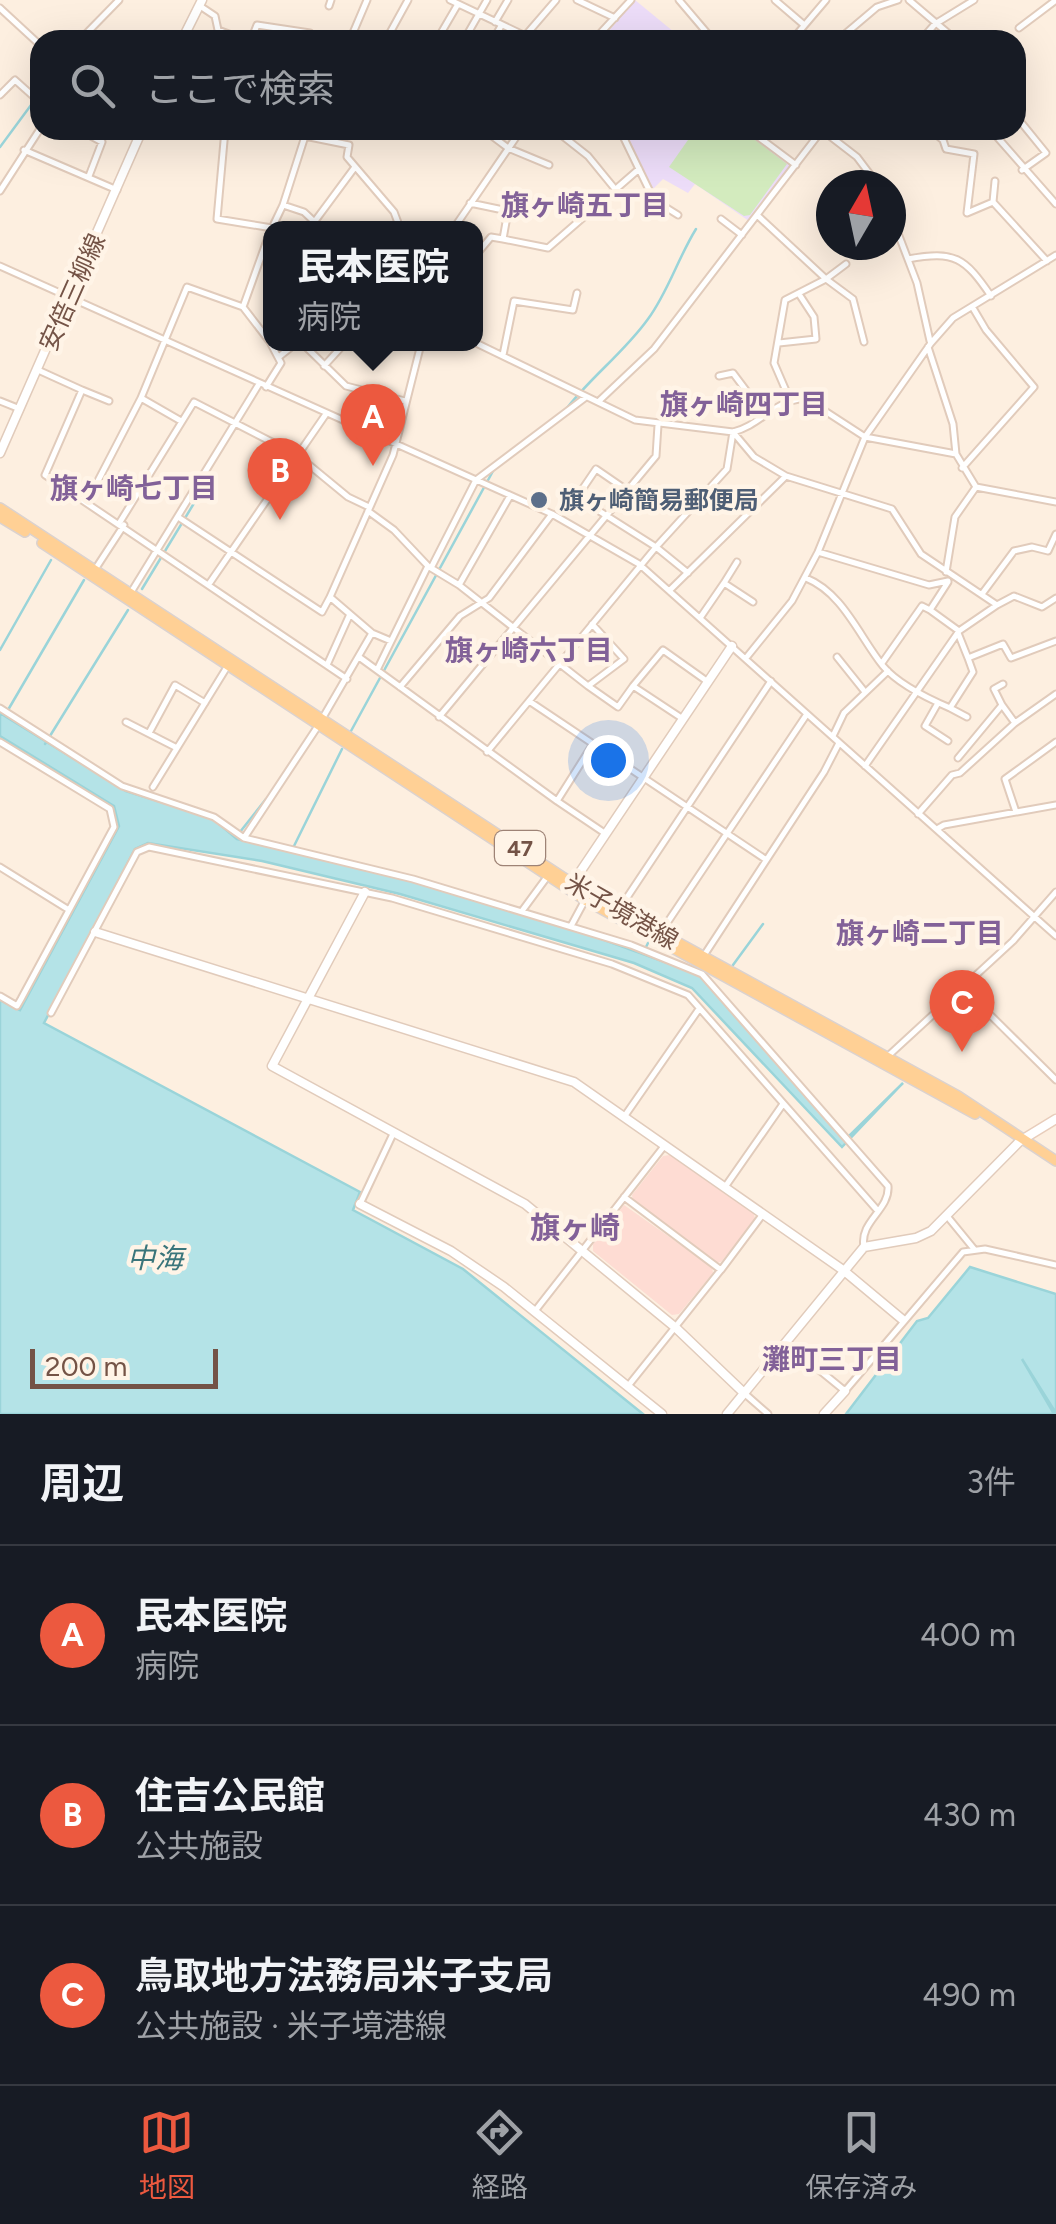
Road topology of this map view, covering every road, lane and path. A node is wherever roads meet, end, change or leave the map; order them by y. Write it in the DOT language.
graph roads {
  1 [pos="119,0"];
  2 [pos="367,0"];
  3 [pos="408,0"];
  4 [pos="450,0"];
  5 [pos="487,0"];
  6 [pos="508,0"];
  7 [pos="556,0"];
  8 [pos="577,0"];
  9 [pos="631,0"];
  10 [pos="679,0"];
  11 [pos="774,0"];
  12 [pos="826,0"];
  13 [pos="898,0"];
  14 [pos="909,0"];
  15 [pos="974,0"];
  16 [pos="1056,0"];
  17 [pos="201,3"];
  18 [pos="458,4"];
  19 [pos="0,8"];
  20 [pos="478,15"];
  21 [pos="614,18"];
  22 [pos="498,24"];
  23 [pos="804,24"];
  24 [pos="935,24"];
  25 [pos="1019,28"];
  26 [pos="90,30"];
  27 [pos="187,30"];
  28 [pos="218,30"];
  29 [pos="255,30"];
  30 [pos="290,30"];
  31 [pos="354,30"];
  32 [pos="392,30"];
  33 [pos="443,30"];
  34 [pos="470,30"];
  35 [pos="496,30"];
  36 [pos="512,30"];
  37 [pos="530,30"];
  38 [pos="603,30"];
  39 [pos="704,30"];
  40 [pos="799,30"];
  41 [pos="850,30"];
  42 [pos="930,30"];
  43 [pos="943,30"];
  44 [pos="30,36"];
  45 [pos="30,93"];
  46 [pos="0,95"];
  47 [pos="1026,128"];
  48 [pos="32,140"];
  49 [pos="98,140"];
  50 [pos="138,140"];
  51 [pos="224,140"];
  52 [pos="304,140"];
  53 [pos="331,140"];
  54 [pos="497,140"];
  55 [pos="514,140"];
  56 [pos="567,140"];
  57 [pos="625,140"];
  58 [pos="762,140"];
  59 [pos="815,140"];
  60 [pos="834,140"];
  61 [pos="943,140"];
  62 [pos="999,140"];
  63 [pos="508,148"];
  64 [pos="24,150"];
  65 [pos="549,165"];
  66 [pos="796,165"];
  67 [pos="355,167"];
  68 [pos="640,169"];
  69 [pos="866,170"];
  70 [pos="1022,170"];
  71 [pos="88,177"];
  72 [pos="995,181"];
  73 [pos="615,189"];
  74 [pos="117,190"];
  75 [pos="0,191"];
  76 [pos="470,202"];
  77 [pos="993,202"];
  78 [pos="1056,204"];
  79 [pos="282,205"];
  80 [pos="757,215"];
  81 [pos="678,216"];
  82 [pos="721,219"];
  83 [pos="276,221"];
  84 [pos="313,221"];
  85 [pos="316,221"];
  86 [pos="397,221"];
  87 [pos="458,221"];
  88 [pos="263,228"];
  89 [pos="742,235"];
  90 [pos="503,238"];
  91 [pos="483,247"];
  92 [pos="263,254"];
  93 [pos="906,254"];
  94 [pos="1056,254"];
  95 [pos="908,259"];
  96 [pos="1048,261"];
  97 [pos="846,264"];
  98 [pos="0,266"];
  99 [pos="826,279"];
  100 [pos="578,293"];
  101 [pos="799,294"];
  102 [pos="991,297"];
  103 [pos="70,298"];
  104 [pos="243,307"];
  105 [pos="973,308"];
  106 [pos="263,333"];
  107 [pos="165,341"];
  108 [pos="864,342"];
  109 [pos="778,343"];
  110 [pos="929,344"];
  111 [pos="483,346"];
  112 [pos="277,351"];
  113 [pos="288,351"];
  114 [pos="307,351"];
  115 [pos="338,351"];
  116 [pos="418,351"];
  117 [pos="502,355"];
  118 [pos="280,356"];
  119 [pos="324,366"];
  120 [pos="38,370"];
  121 [pos="719,376"];
  122 [pos="262,385"];
  123 [pos="82,390"];
  124 [pos="586,397"];
  125 [pos="140,398"];
  126 [pos="790,400"];
  127 [pos="0,401"];
  128 [pos="109,401"];
  129 [pos="406,401"];
  130 [pos="598,402"];
  131 [pos="20,410"];
  132 [pos="763,413"];
  133 [pos="326,414"];
  134 [pos="182,421"];
  135 [pos="234,425"];
  136 [pos="658,425"];
  137 [pos="733,432"];
  138 [pos="865,437"];
  139 [pos="395,444"];
  140 [pos="0,454"];
  141 [pos="956,454"];
  142 [pos="296,456"];
  143 [pos="962,468"];
  144 [pos="786,476"];
  145 [pos="476,480"];
  146 [pos="976,488"];
  147 [pos="628,491"];
  148 [pos="510,496"];
  149 [pos="841,496"];
  150 [pos="88,500"];
  151 [pos="1056,502"];
  152 [pos="0,508"];
  153 [pos="369,509"];
  154 [pos="552,514"];
  155 [pos="0,517"];
  156 [pos="178,517"];
  157 [pos="608,518"];
  158 [pos="122,523"];
  159 [pos="590,534"];
  160 [pos="1056,534"];
  161 [pos="656,546"];
  162 [pos="158,548"];
  163 [pos="231,552"];
  164 [pos="818,552"];
  165 [pos="736,562"];
  166 [pos="640,564"];
  167 [pos="429,567"];
  168 [pos="94,571"];
  169 [pos="688,574"];
  170 [pos="949,576"];
  171 [pos="805,578"];
  172 [pos="724,583"];
  173 [pos="208,584"];
  174 [pos="459,585"];
  175 [pos="670,590"];
  176 [pos="982,594"];
  177 [pos="130,595"];
  178 [pos="330,598"];
  179 [pos="1056,598"];
  180 [pos="754,602"];
  181 [pos="481,604"];
  182 [pos="997,605"];
  183 [pos="930,610"];
  184 [pos="350,614"];
  185 [pos="700,618"];
  186 [pos="592,624"];
  187 [pos="513,628"];
  188 [pos="372,632"];
  189 [pos="958,632"];
  190 [pos="391,641"];
  191 [pos="1056,641"];
  192 [pos="732,646"];
  193 [pos="358,658"];
  194 [pos="746,658"];
  195 [pos="838,658"];
  196 [pos="968,658"];
  197 [pos="559,663"];
  198 [pos="882,664"];
  199 [pos="327,665"];
  200 [pos="227,667"];
  201 [pos="377,670"];
  202 [pos="888,671"];
  203 [pos="347,679"];
  204 [pos="771,681"];
  205 [pos="708,682"];
  206 [pos="1003,684"];
  207 [pos="588,686"];
  208 [pos="632,686"];
  209 [pos="400,687"];
  210 [pos="918,690"];
  211 [pos="865,692"];
  212 [pos="1056,694"];
  213 [pos="529,702"];
  214 [pos="204,703"];
  215 [pos="938,703"];
  216 [pos="1002,705"];
  217 [pos="0,708"];
  218 [pos="950,708"];
  219 [pos="807,714"];
  220 [pos="439,718"];
  221 [pos="683,718"];
  222 [pos="967,718"];
  223 [pos="126,722"];
  224 [pos="320,723"];
  225 [pos="1014,723"];
  226 [pos="148,733"];
  227 [pos="832,737"];
  228 [pos="948,741"];
  229 [pos="0,742"];
  230 [pos="1056,742"];
  231 [pos="839,743"];
  232 [pos="594,744"];
  233 [pos="176,748"];
  234 [pos="486,752"];
  235 [pos="958,758"];
  236 [pos="865,766"];
  237 [pos="643,778"];
  238 [pos="154,787"];
  239 [pos="557,801"];
  240 [pos="1056,805"];
  241 [pos="687,806"];
  242 [pos="1016,812"];
  243 [pos="918,814"];
  244 [pos="936,830"];
  245 [pos="606,834"];
  246 [pos="727,834"];
  247 [pos="244,838"];
  248 [pos="765,859"];
  249 [pos="0,867"];
  250 [pos="548,876"];
  251 [pos="571,886"];
  252 [pos="364,892"];
  253 [pos="1056,892"];
  254 [pos="586,900"];
  255 [pos="69,910"];
  256 [pos="522,911"];
  257 [pos="618,911"];
  258 [pos="1036,918"];
  259 [pos="571,926"];
  260 [pos="95,932"];
  261 [pos="660,933"];
  262 [pos="1056,936"];
  263 [pos="701,961"];
  264 [pos="962,987"];
  265 [pos="0,996"];
  266 [pos="307,998"];
  267 [pos="699,1009"];
  268 [pos="51,1013"];
  269 [pos="884,1060"];
  270 [pos="1056,1080"];
  271 [pos="783,1104"];
  272 [pos="624,1116"];
  273 [pos="1056,1120"];
  274 [pos="394,1131"];
  275 [pos="1023,1139"];
  276 [pos="665,1145"];
  277 [pos="1056,1165"];
  278 [pos="726,1188"];
  279 [pos="624,1197"];
  280 [pos="360,1204"];
  281 [pos="878,1210"];
  282 [pos="763,1214"];
  283 [pos="947,1216"];
  284 [pos="864,1247"];
  285 [pos="974,1249"];
  286 [pos="583,1251"];
  287 [pos="1056,1264"];
  288 [pos="721,1270"];
  289 [pos="843,1270"];
  290 [pos="536,1311"];
  291 [pos="903,1320"];
  292 [pos="676,1328"];
  293 [pos="785,1342"];
  294 [pos="628,1386"];
  295 [pos="845,1390"];
  296 [pos="744,1393"];
  297 [pos="662,1414"];
  298 [pos="727,1414"];
  299 [pos="768,1414"];
  300 [pos="824,1414"];
  1 -- 26 [label="street"];
  2 -- 31 [label="street"];
  3 -- 32 [label="street"];
  4 -- 18 [label="street"];
  5 -- 20 [label="street"];
  6 -- 22 [label="street"];
  7 -- 37 [label="street"];
  8 -- 21 [label="street"];
  9 -- 21 [label="street"];
  10 -- 39 [label="street"];
  11 -- 23 [label="street"];
  12 -- 23 [label="street"];
  13 -- 41 [label="street"];
  14 -- 24 [label="street"];
  15 -- 24 [label="street"];
  16 -- 25 [label="street"];
  17 -- 27 [label="street"];
  17 -- 28 [label="street"];
  18 -- 20 [label="street"];
  18 -- 33 [label="street"];
  19 -- 44 [label="street"];
  20 -- 22 [label="street"];
  20 -- 34 [label="street"];
  21 -- 38 [label="street"];
  22 -- 35 [label="street"];
  22 -- 36 [label="street"];
  23 -- 40 [label="street"];
  24 -- 42 [label="street"];
  24 -- 43 [label="street"];
  29 -- 30 [label="street"];
  45 -- 46 [label="street"];
  47 -- 70 [label="street"];
  48 -- 64 [label="street"];
  49 -- 71 [label="street"];
  50 -- 74 [label="street, 安倍三柳線"];
  51 -- 88 [label="street"];
  52 -- 79 [label="street"];
  53 -- 67 [label="street"];
  54 -- 63 [label="street"];
  55 -- 63 [label="street"];
  56 -- 73 [label="street"];
  57 -- 68 [label="street"];
  58 -- 66 [label="street"];
  59 -- 66 [label="street"];
  60 -- 69 [label="street"];
  61 -- 77 [label="street"];
  62 -- 70 [label="street"];
  63 -- 65 [label="street"];
  63 -- 76 [label="street"];
  64 -- 71 [label="street"];
  64 -- 75 [label="street"];
  66 -- 80 [label="street"];
  67 -- 85 [label="street"];
  67 -- 86 [label="street"];
  68 -- 73 [label="street"];
  68 -- 81 [label="street"];
  70 -- 78 [label="street"];
  71 -- 74 [label="street"];
  72 -- 77 [label="street"];
  73 -- 90 [label="street"];
  74 -- 103 [label="street, 安倍三柳線"];
  76 -- 87 [label="street"];
  76 -- 90 [label="street"];
  77 -- 96 [label="street"];
  79 -- 83 [label="street"];
  79 -- 84 [label="street"];
  80 -- 89 [label="street"];
  80 -- 99 [label="street"];
  82 -- 89 [label="street"];
  89 -- 130 [label="street"];
  90 -- 91 [label="street"];
  92 -- 104 [label="street"];
  93 -- 95 [label="street"];
  94 -- 96 [label="street"];
  95 -- 102 [label="street"];
  95 -- 110 [label="street"];
  96 -- 102 [label="street"];
  97 -- 99 [label="street"];
  98 -- 103 [label="street"];
  99 -- 101 [label="street"];
  99 -- 108 [label="street"];
  100 -- 117 [label="street"];
  101 -- 109 [label="street"];
  101 -- 109 [label="street"];
  102 -- 105 [label="street"];
  103 -- 107 [label="street"];
  103 -- 120 [label="street, 安倍三柳線"];
  104 -- 106 [label="street"];
  104 -- 107 [label="street"];
  105 -- 110 [label="street"];
  105 -- 143 [label="street"];
  107 -- 122 [label="street"];
  107 -- 125 [label="street"];
  109 -- 126 [label="street"];
  110 -- 138 [label="street"];
  110 -- 141 [label="street"];
  111 -- 117 [label="street"];
  112 -- 118 [label="street"];
  113 -- 118 [label="street"];
  114 -- 119 [label="street"];
  115 -- 119 [label="street"];
  116 -- 129 [label="street"];
  117 -- 124 [label="street"];
  118 -- 122 [label="street"];
  119 -- 129 [label="street"];
  120 -- 123 [label="street"];
  120 -- 131 [label="street, 安倍三柳線"];
  121 -- 132 [label="street"];
  122 -- 133 [label="street"];
  122 -- 135 [label="street"];
  123 -- 128 [label="street"];
  123 -- 150 [label="street"];
  124 -- 130 [label="street"];
  124 -- 145 [label="street"];
  125 -- 134 [label="street"];
  125 -- 150 [label="street"];
  126 -- 132 [label="street"];
  126 -- 138 [label="street"];
  127 -- 131 [label="street"];
  129 -- 139 [label="street"];
  130 -- 136 [label="street"];
  131 -- 140 [label="street, 安倍三柳線"];
  132 -- 137 [label="street"];
  133 -- 139 [label="street"];
  133 -- 142 [label="street"];
  134 -- 135 [label="street"];
  134 -- 158 [label="street"];
  135 -- 142 [label="street"];
  135 -- 156 [label="street"];
  136 -- 137 [label="street"];
  136 -- 147 [label="street"];
  137 -- 144 [label="street"];
  137 -- 161 [label="street"];
  138 -- 141 [label="street"];
  138 -- 149 [label="street"];
  139 -- 145 [label="street"];
  139 -- 153 [label="street"];
  141 -- 143 [label="street"];
  142 -- 153 [label="street"];
  142 -- 163 [label="street"];
  143 -- 146 [label="street"];
  144 -- 149 [label="street"];
  144 -- 169 [label="street"];
  145 -- 148 [label="street"];
  145 -- 167 [label="street"];
  146 -- 151 [label="street"];
  146 -- 170 [label="street"];
  147 -- 157 [label="street"];
  147 -- 157 [label="street"];
  148 -- 154 [label="street"];
  148 -- 174 [label="street"];
  149 -- 164 [label="street"];
  149 -- 170 [label="street"];
  150 -- 158 [label="street"];
  152 -- 168 [label="main road, 米子境港線 / 47"];
  153 -- 167 [label="street"];
  153 -- 178 [label="street"];
  154 -- 159 [label="street"];
  154 -- 181 [label="street"];
  155 -- 200 [label="main road, 米子境港線 / 47"];
  156 -- 162 [label="street"];
  156 -- 163 [label="street"];
  157 -- 159 [label="street"];
  157 -- 161 [label="street"];
  158 -- 162 [label="street"];
  158 -- 168 [label="street"];
  159 -- 166 [label="street"];
  159 -- 187 [label="street"];
  160 -- 176 [label="street"];
  161 -- 166 [label="street"];
  161 -- 169 [label="street"];
  162 -- 173 [label="street"];
  162 -- 177 [label="street"];
  163 -- 173 [label="street"];
  163 -- 178 [label="street"];
  164 -- 170 [label="street"];
  164 -- 171 [label="street"];
  165 -- 172 [label="street"];
  166 -- 175 [label="street"];
  166 -- 186 [label="street"];
  167 -- 174 [label="street"];
  167 -- 190 [label="street"];
  168 -- 177 [label="main road, 米子境港線 / 47"];
  169 -- 175 [label="street"];
  170 -- 176 [label="street"];
  170 -- 183 [label="street"];
  171 -- 194 [label="street"];
  171 -- 198 [label="street"];
  172 -- 180 [label="street"];
  172 -- 185 [label="street"];
  173 -- 199 [label="street"];
  174 -- 181 [label="street"];
  175 -- 185 [label="street"];
  176 -- 182 [label="street"];
  177 -- 224 [label="main road, 米子境港線 / 47"];
  178 -- 184 [label="street"];
  179 -- 182 [label="street"];
  181 -- 187 [label="street"];
  181 -- 209 [label="street"];
  182 -- 189 [label="street"];
  183 -- 189 [label="street"];
  183 -- 198 [label="street"];
  184 -- 188 [label="street"];
  184 -- 199 [label="street"];
  185 -- 192 [label="street"];
  186 -- 197 [label="street"];
  186 -- 207 [label="street"];
  187 -- 197 [label="street"];
  187 -- 220 [label="street"];
  188 -- 190 [label="street"];
  188 -- 193 [label="street"];
  189 -- 196 [label="street"];
  189 -- 210 [label="street"];
  190 -- 201 [label="street"];
  191 -- 196 [label="street"];
  192 -- 194 [label="street"];
  192 -- 205 [label="street"];
  193 -- 201 [label="street"];
  193 -- 203 [label="street"];
  194 -- 204 [label="street"];
  195 -- 211 [label="street"];
  196 -- 218 [label="street"];
  197 -- 207 [label="street"];
  197 -- 213 [label="street"];
  198 -- 202 [label="street"];
  199 -- 203 [label="street"];
  200 -- 214 [label="street"];
  200 -- 224 [label="main road, 米子境港線 / 47"];
  201 -- 209 [label="street"];
  202 -- 210 [label="street"];
  202 -- 211 [label="street"];
  203 -- 224 [label="street"];
  204 -- 219 [label="street"];
  204 -- 241 [label="street"];
  205 -- 208 [label="street"];
  205 -- 221 [label="street"];
  206 -- 216 [label="street"];
  207 -- 208 [label="street"];
  208 -- 221 [label="street"];
  209 -- 220 [label="street"];
  210 -- 215 [label="street"];
  210 -- 236 [label="street"];
  211 -- 227 [label="street"];
  212 -- 225 [label="street"];
  213 -- 232 [label="street"];
  213 -- 234 [label="street"];
  214 -- 226 [label="street"];
  214 -- 233 [label="street"];
  215 -- 218 [label="street"];
  215 -- 228 [label="street"];
  216 -- 225 [label="street"];
  216 -- 235 [label="street"];
  217 -- 247 [label="street"];
  218 -- 222 [label="street"];
  219 -- 227 [label="street"];
  219 -- 246 [label="street"];
  220 -- 234 [label="street"];
  221 -- 237 [label="street"];
  223 -- 226 [label="street"];
  224 -- 247 [label="street"];
  224 -- 250 [label="main road, 米子境港線 / 47"];
  224 -- 251 [label="main road, 米子境港線 / 47"];
  225 -- 243 [label="street"];
  226 -- 233 [label="street"];
  227 -- 231 [label="street"];
  229 -- 255 [label="street"];
  230 -- 242 [label="street"];
  231 -- 236 [label="street"];
  231 -- 248 [label="street"];
  232 -- 237 [label="street"];
  232 -- 239 [label="street"];
  233 -- 238 [label="street"];
  234 -- 239 [label="street"];
  236 -- 243 [label="street"];
  237 -- 241 [label="street"];
  237 -- 245 [label="street"];
  239 -- 245 [label="street"];
  240 -- 242 [label="street"];
  241 -- 246 [label="street"];
  241 -- 257 [label="street"];
  242 -- 244 [label="street"];
  243 -- 244 [label="street"];
  244 -- 258 [label="street"];
  245 -- 251 [label="street"];
  246 -- 248 [label="street"];
  246 -- 261 [label="street"];
  247 -- 256 [label="street"];
  248 -- 263 [label="street"];
  249 -- 255 [label="street"];
  250 -- 251 [label="main road, 米子境港線 / 47"];
  250 -- 256 [label="street"];
  251 -- 254 [label="main road, 米子境港線 / 47"];
  251 -- 257 [label="main road, 米子境港線 / 47"];
  252 -- 260 [label="street"];
  252 -- 266 [label="street"];
  252 -- 267 [label="street"];
  253 -- 258 [label="street"];
  254 -- 259 [label="street"];
  254 -- 263 [label="main road, 米子境港線 / 47"];
  255 -- 265 [label="street"];
  256 -- 259 [label="street"];
  257 -- 261 [label="main road, 米子境港線 / 47"];
  258 -- 262 [label="street"];
  258 -- 264 [label="street"];
  259 -- 281 [label="street"];
  260 -- 266 [label="street"];
  260 -- 268 [label="street"];
  261 -- 263 [label="main road, 米子境港線 / 47"];
  263 -- 269 [label="main road, 米子境港線 / 47"];
  264 -- 269 [label="street"];
  264 -- 270 [label="street"];
  266 -- 272 [label="street"];
  266 -- 274 [label="street"];
  267 -- 271 [label="street"];
  267 -- 272 [label="street"];
  269 -- 275 [label="main road, 米子境港線 / 47"];
  271 -- 278 [label="street"];
  271 -- 281 [label="street"];
  272 -- 276 [label="street"];
  273 -- 275 [label="street"];
  274 -- 280 [label="street"];
  274 -- 286 [label="street"];
  275 -- 277 [label="main road, 米子境港線 / 47"];
  275 -- 283 [label="street"];
  276 -- 278 [label="street"];
  276 -- 279 [label="street"];
  278 -- 282 [label="street"];
  279 -- 286 [label="street"];
  279 -- 288 [label="street"];
  280 -- 290 [label="street"];
  281 -- 284 [label="street"];
  282 -- 288 [label="street"];
  282 -- 289 [label="street"];
  283 -- 284 [label="street"];
  283 -- 285 [label="street"];
  284 -- 289 [label="street"];
  285 -- 287 [label="street"];
  285 -- 291 [label="street"];
  286 -- 290 [label="street"];
  286 -- 292 [label="street"];
  288 -- 292 [label="street"];
  289 -- 291 [label="street"];
  289 -- 293 [label="street"];
  290 -- 294 [label="street"];
  291 -- 295 [label="street"];
  292 -- 294 [label="street"];
  292 -- 296 [label="street"];
  293 -- 295 [label="street"];
  293 -- 296 [label="street"];
  294 -- 297 [label="street"];
  295 -- 300 [label="street"];
  296 -- 298 [label="street"];
  296 -- 299 [label="street"];
}
